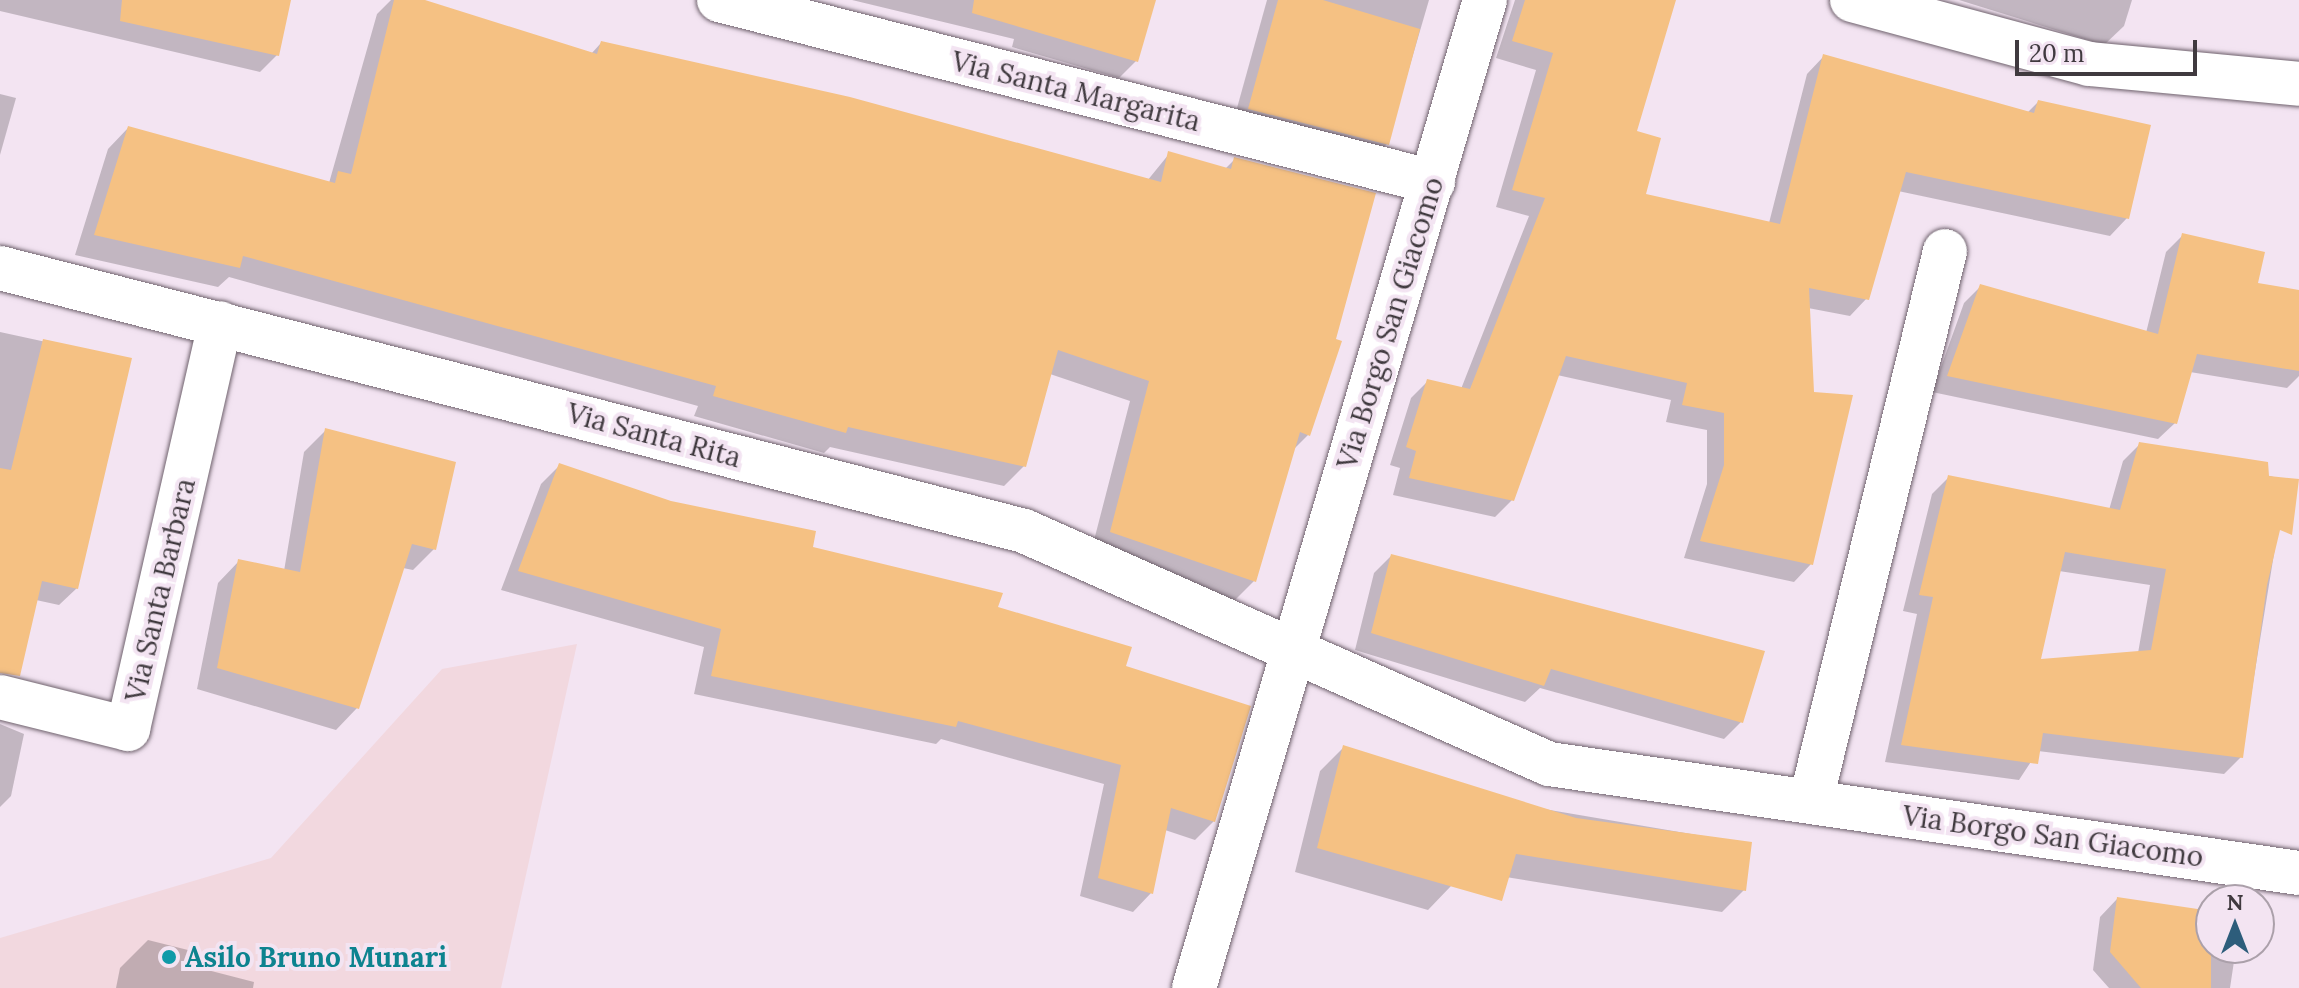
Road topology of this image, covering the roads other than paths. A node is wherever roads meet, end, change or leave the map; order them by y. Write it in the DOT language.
graph roads {
  1 [pos="719,0"];
  2 [pos="1485,0"];
  3 [pos="1852,0"];
  4 [pos="2299,84"];
  5 [pos="1433,182"];
  6 [pos="1945,251"];
  7 [pos="0,268"];
  8 [pos="220,323"];
  9 [pos="1292,646"];
  10 [pos="0,697"];
  11 [pos="1811,800"];
  12 [pos="2297,861"];
  13 [pos="1194,988"];
  1 -- 5 [label="street, Via Santa Margarita"];
  2 -- 5 [label="street, Via Borgo San Giacomo"];
  3 -- 4 [label="street"];
  5 -- 9 [label="street, Via Borgo San Giacomo"];
  6 -- 11 [label="street"];
  7 -- 8 [label="street, Via Santa Rita"];
  8 -- 9 [label="street, Via Santa Rita"];
  8 -- 10 [label="street, Via Santa Barbara"];
  9 -- 11 [label="street, Via Borgo San Giacomo"];
  9 -- 13 [label="street, Via Borgo San Giacomo"];
  11 -- 12 [label="street, Via Borgo San Giacomo"];
}
